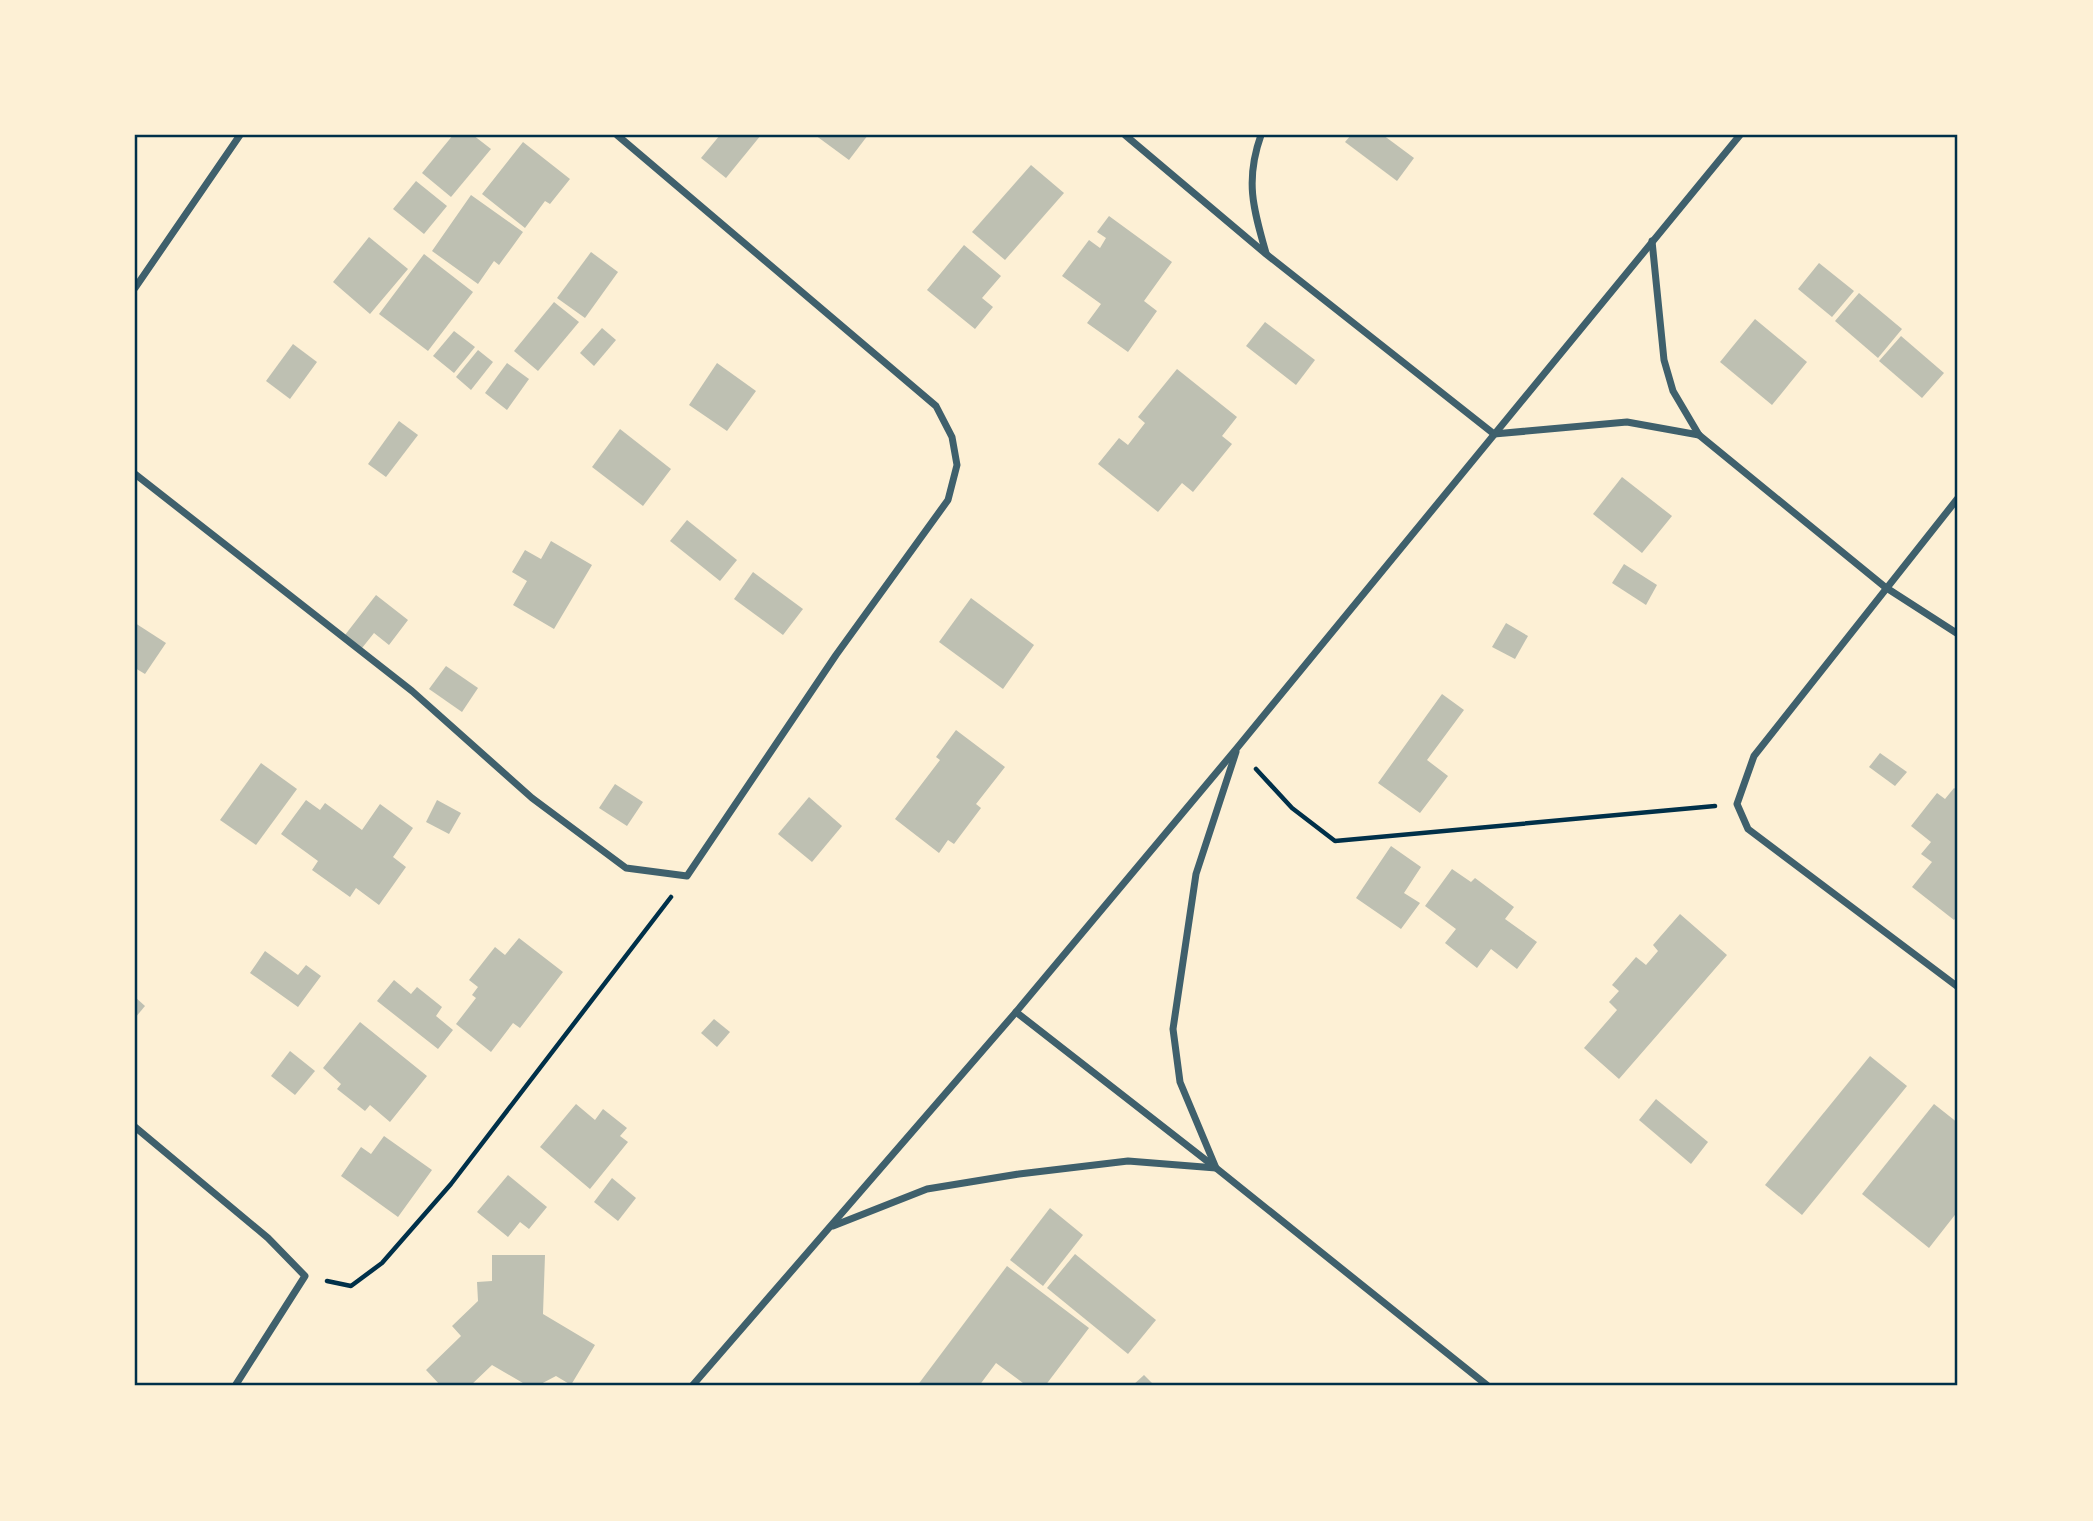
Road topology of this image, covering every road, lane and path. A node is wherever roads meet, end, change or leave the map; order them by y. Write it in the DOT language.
graph roads {
  1 [pos="240,135"];
  2 [pos="617,135"];
  3 [pos="1125,135"];
  4 [pos="1261,135"];
  5 [pos="1740,135"];
  6 [pos="1652,241"];
  7 [pos="1266,254"];
  8 [pos="135,288"];
  9 [pos="1494,434"];
  10 [pos="1699,435"];
  11 [pos="135,474"];
  12 [pos="1958,498"];
  13 [pos="1885,587"];
  14 [pos="1958,634"];
  15 [pos="1237,748"];
  16 [pos="1737,804"];
  17 [pos="687,876"];
  18 [pos="1958,988"];
  19 [pos="1016,1012"];
  20 [pos="135,1127"];
  21 [pos="1216,1168"];
  22 [pos="830,1227"];
  23 [pos="306,1276"];
  24 [pos="235,1386"];
  25 [pos="692,1386"];
  26 [pos="1488,1386"];
  1 -- 8 [label="street"];
  2 -- 17 [label="street"];
  3 -- 7 [label="street"];
  4 -- 7 [label="street"];
  5 -- 6 [label="street"];
  6 -- 9 [label="street"];
  6 -- 10 [label="street"];
  7 -- 9 [label="street"];
  9 -- 10 [label="street"];
  9 -- 15 [label="street"];
  10 -- 13 [label="street"];
  11 -- 17 [label="street"];
  12 -- 13 [label="street"];
  13 -- 14 [label="street"];
  13 -- 16 [label="street"];
  15 -- 16 [label="path"];
  15 -- 19 [label="street"];
  15 -- 21 [label="street"];
  16 -- 18 [label="street"];
  17 -- 23 [label="path"];
  19 -- 21 [label="street"];
  19 -- 22 [label="street"];
  20 -- 23 [label="street"];
  21 -- 22 [label="street"];
  21 -- 26 [label="street"];
  22 -- 25 [label="street"];
  23 -- 24 [label="street"];
}
